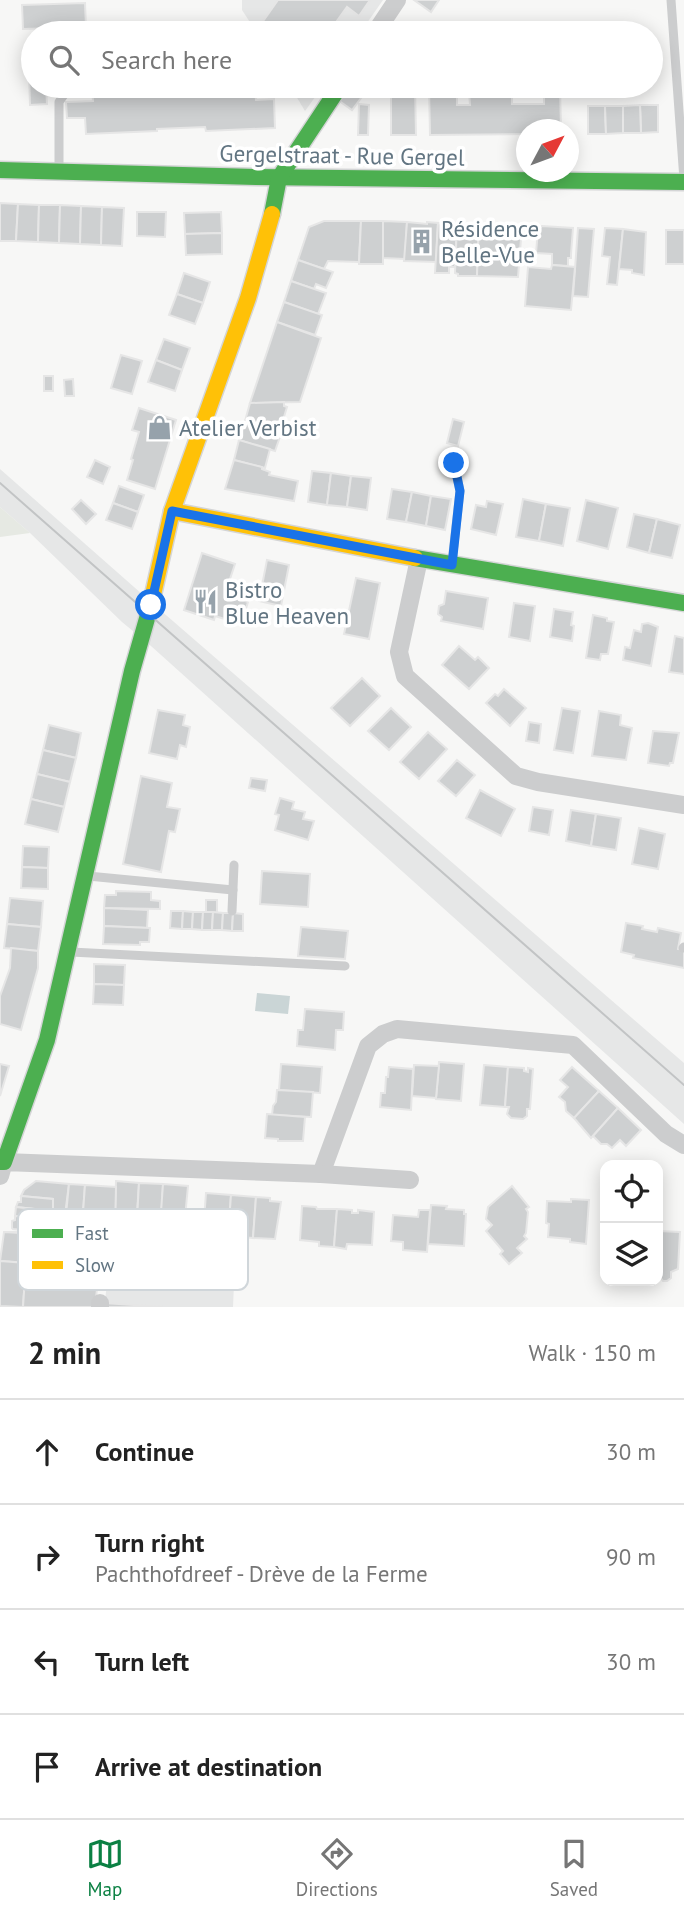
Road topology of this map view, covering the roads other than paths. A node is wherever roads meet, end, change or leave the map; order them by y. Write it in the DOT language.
graph roads {
  1 [pos="397,0"];
  2 [pos="671,0"];
  3 [pos="382,21"];
  4 [pos="62,98"];
  5 [pos="332,98"];
  6 [pos="0,170"];
  7 [pos="59,172"];
  8 [pos="279,178"];
  9 [pos="684,182"];
  10 [pos="456,453"];
  11 [pos="172,511"];
  12 [pos="419,559"];
  13 [pos="452,565"];
  14 [pos="684,603"];
  15 [pos="684,805"];
  16 [pos="234,865"];
  17 [pos="85,876"];
  18 [pos="233,890"];
  19 [pos="232,911"];
  20 [pos="68,952"];
  21 [pos="345,966"];
  22 [pos="684,1145"];
  23 [pos="1,1166"];
  24 [pos="321,1174"];
  25 [pos="410,1180"];
  1 -- 3 [label="street"];
  2 -- 9 [label="lane"];
  4 -- 7 [label="lane"];
  5 -- 8 [label="street"];
  6 -- 7 [label="street, Gergelstraat - Rue Gergel"];
  7 -- 8 [label="street, Gergelstraat - Rue Gergel"];
  8 -- 9 [label="street, Gergelstraat - Rue Gergel"];
  8 -- 11 [label="street"];
  10 -- 13 [label="lane"];
  11 -- 12 [label="street"];
  11 -- 17 [label="street"];
  12 -- 13 [label="street"];
  12 -- 15 [label="street"];
  13 -- 14 [label="street"];
  16 -- 18 [label="lane"];
  17 -- 18 [label="lane"];
  17 -- 20 [label="street"];
  18 -- 19 [label="lane"];
  20 -- 21 [label="lane"];
  20 -- 23 [label="street"];
  22 -- 24 [label="street"];
  23 -- 24 [label="street"];
  24 -- 25 [label="street"];
}
